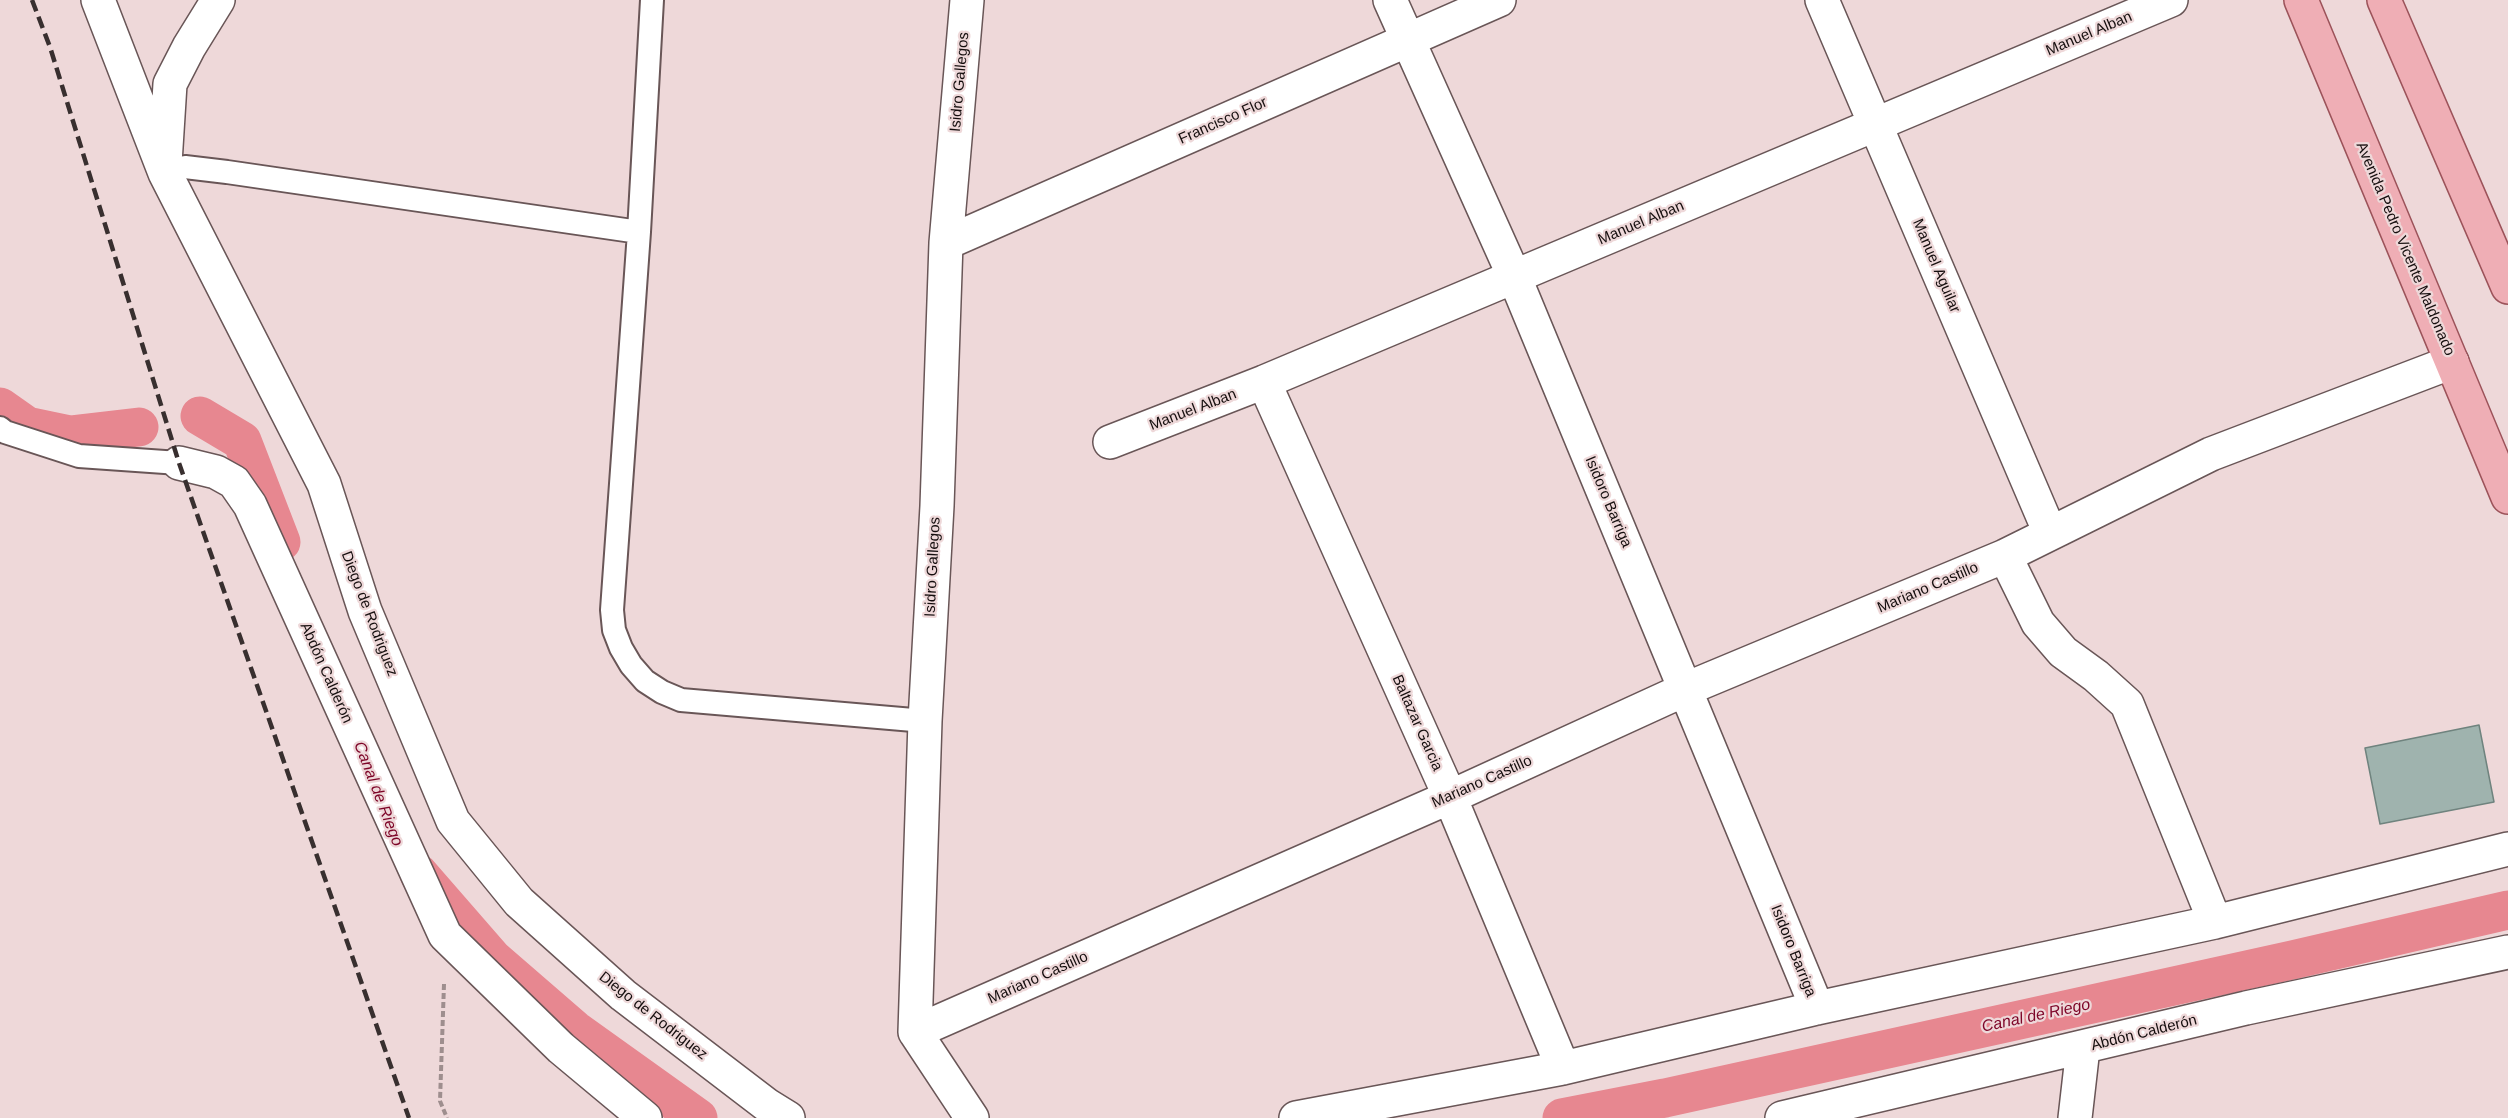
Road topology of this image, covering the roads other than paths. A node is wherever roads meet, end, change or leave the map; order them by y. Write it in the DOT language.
graph roads {
  1 [pos="98,0"];
  2 [pos="218,0"];
  3 [pos="652,0"];
  4 [pos="967,0"];
  5 [pos="1390,0"];
  6 [pos="1499,0"];
  7 [pos="1822,0"];
  8 [pos="2171,0"];
  9 [pos="2301,0"];
  10 [pos="2384,0"];
  11 [pos="1407,40"];
  12 [pos="1875,125"];
  13 [pos="165,173"];
  14 [pos="639,232"];
  15 [pos="946,243"];
  16 [pos="1514,276"];
  17 [pos="2508,287"];
  18 [pos="2452,362"];
  19 [pos="1264,382"];
  20 [pos="0,428"];
  21 [pos="1110,442"];
  22 [pos="179,463"];
  23 [pos="2508,497"];
  24 [pos="2050,533"];
  25 [pos="2005,556"];
  26 [pos="1686,689"];
  27 [pos="925,721"];
  28 [pos="1450,797"];
  29 [pos="2508,849"];
  30 [pos="2215,922"];
  31 [pos="2508,952"];
  32 [pos="1817,1008"];
  33 [pos="915,1032"];
  34 [pos="2083,1048"];
  35 [pos="1563,1068"];
  36 [pos="645,1118"];
  37 [pos="788,1118"];
  38 [pos="972,1118"];
  39 [pos="1296,1118"];
  40 [pos="1782,1118"];
  41 [pos="2075,1118"];
  1 -- 13 [label="street, Diego de Rodriguez"];
  2 -- 13 [label="street"];
  3 -- 14 [label="lane"];
  4 -- 15 [label="street, Isidro Gallegos"];
  5 -- 11 [label="street, Isidoro Barriga"];
  6 -- 11 [label="street, Francisco Flor"];
  7 -- 12 [label="street, Manuel Aguilar"];
  8 -- 12 [label="street, Manuel Alban"];
  9 -- 18 [label="main road, Avenida Pedro Vicente Maldonado"];
  10 -- 17 [label="main road"];
  11 -- 15 [label="street, Francisco Flor"];
  11 -- 16 [label="street, Isidoro Barriga"];
  12 -- 16 [label="street, Manuel Alban"];
  12 -- 24 [label="street, Manuel Aguilar"];
  13 -- 14 [label="lane"];
  13 -- 37 [label="street, Diego de Rodriguez"];
  14 -- 27 [label="lane"];
  15 -- 27 [label="street, Isidro Gallegos"];
  16 -- 19 [label="street, Manuel Alban"];
  16 -- 26 [label="street, Isidoro Barriga"];
  18 -- 23 [label="main road, Avenida Pedro Vicente Maldonado"];
  18 -- 24 [label="street, Mariano Castillo"];
  19 -- 21 [label="street, Manuel Alban"];
  19 -- 28 [label="street, Baltazar Garcia"];
  20 -- 22 [label="lane"];
  22 -- 36 [label="street, Abdón Calderón"];
  24 -- 25 [label="street, Mariano Castillo"];
  25 -- 26 [label="street, Mariano Castillo"];
  25 -- 30 [label="street"];
  26 -- 28 [label="street, Mariano Castillo"];
  26 -- 32 [label="street, Isidoro Barriga"];
  27 -- 33 [label="street, Isidro Gallegos"];
  28 -- 33 [label="street, Mariano Castillo"];
  28 -- 35 [label="street, Baltazar Garcia"];
  29 -- 30 [label="street"];
  30 -- 32 [label="street"];
  31 -- 34 [label="street, Abdón Calderón"];
  32 -- 35 [label="street"];
  33 -- 38 [label="street"];
  34 -- 40 [label="street, Abdón Calderón"];
  34 -- 41 [label="street"];
  35 -- 39 [label="street"];
}
